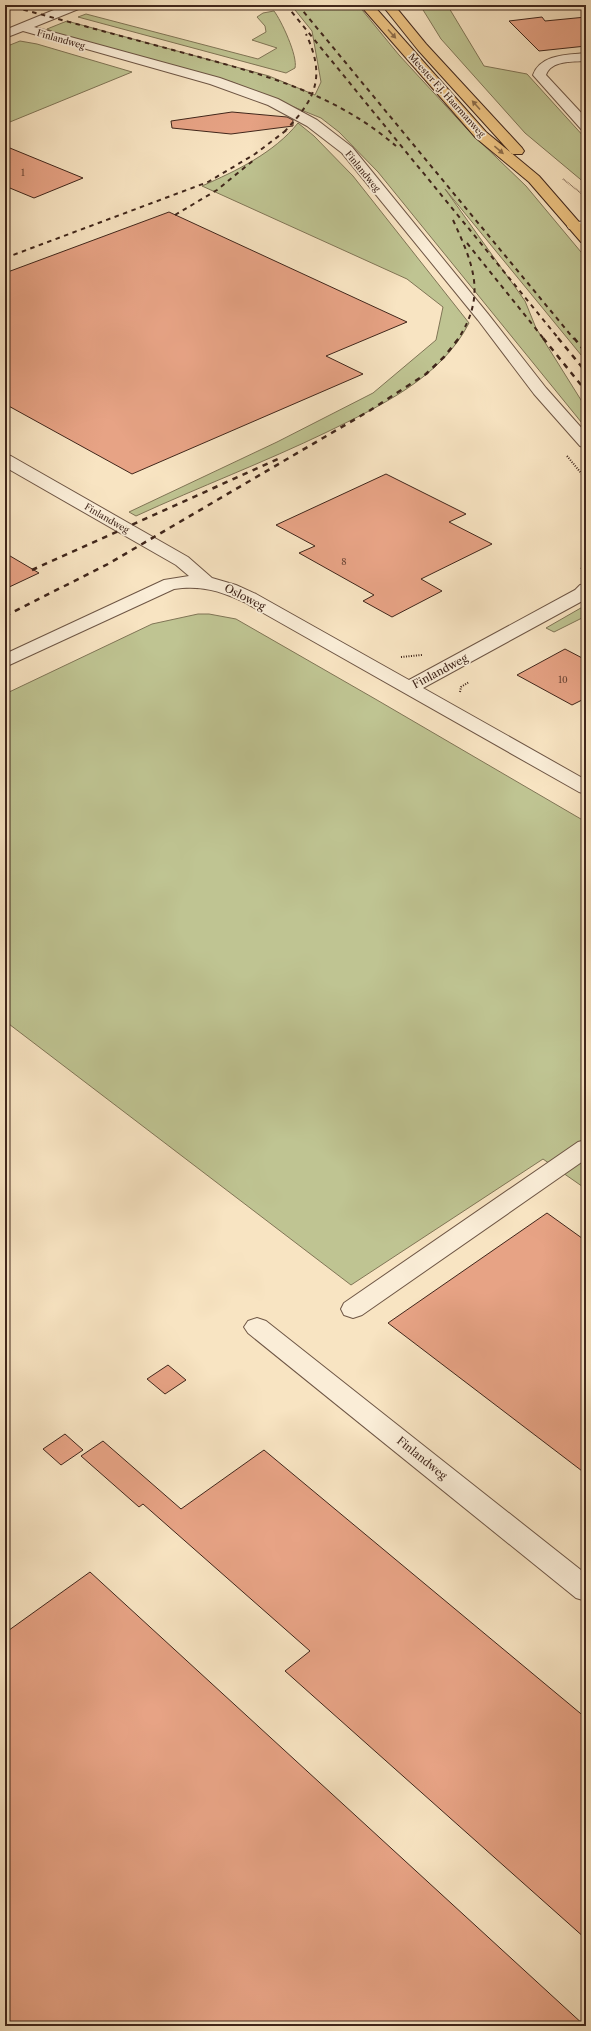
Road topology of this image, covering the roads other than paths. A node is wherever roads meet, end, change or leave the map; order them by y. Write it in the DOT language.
graph roads {
  1 [pos="45,5"];
  2 [pos="77,5"];
  3 [pos="366,5"];
  4 [pos="388,5"];
  5 [pos="62,10"];
  6 [pos="22,28"];
  7 [pos="5,34"];
  8 [pos="586,57"];
  9 [pos="586,126"];
  10 [pos="534,179"];
  11 [pos="583,232"];
  12 [pos="586,444"];
  13 [pos="5,460"];
  14 [pos="206,582"];
  15 [pos="586,589"];
  16 [pos="5,660"];
  17 [pos="409,688"];
  18 [pos="586,788"];
  19 [pos="586,1148"];
  20 [pos="353,1309"];
  21 [pos="257,1327"];
  22 [pos="586,1590"];
  1 -- 5 [label="street"];
  2 -- 5 [label="street"];
  3 -- 10 [label="main road, Meester F.J. Haarmanweg, one-way"];
  10 -- 4 [label="main road, Meester F.J. Haarmanweg, one-way"];
  5 -- 6 [label="street"];
  6 -- 7 [label="street"];
  6 -- 12 [label="street, Finlandweg"];
  8 -- 9 [label="street"];
  10 -- 11 [label="main road, Meester F.J. Haarmanweg"];
  13 -- 14 [label="street, Finlandweg"];
  14 -- 16 [label="street, Osloweg"];
  14 -- 17 [label="street, Osloweg"];
  15 -- 17 [label="street, Finlandweg"];
  17 -- 18 [label="street, Finlandweg"];
  19 -- 20 [label="street"];
  21 -- 22 [label="street, Finlandweg"];
}
